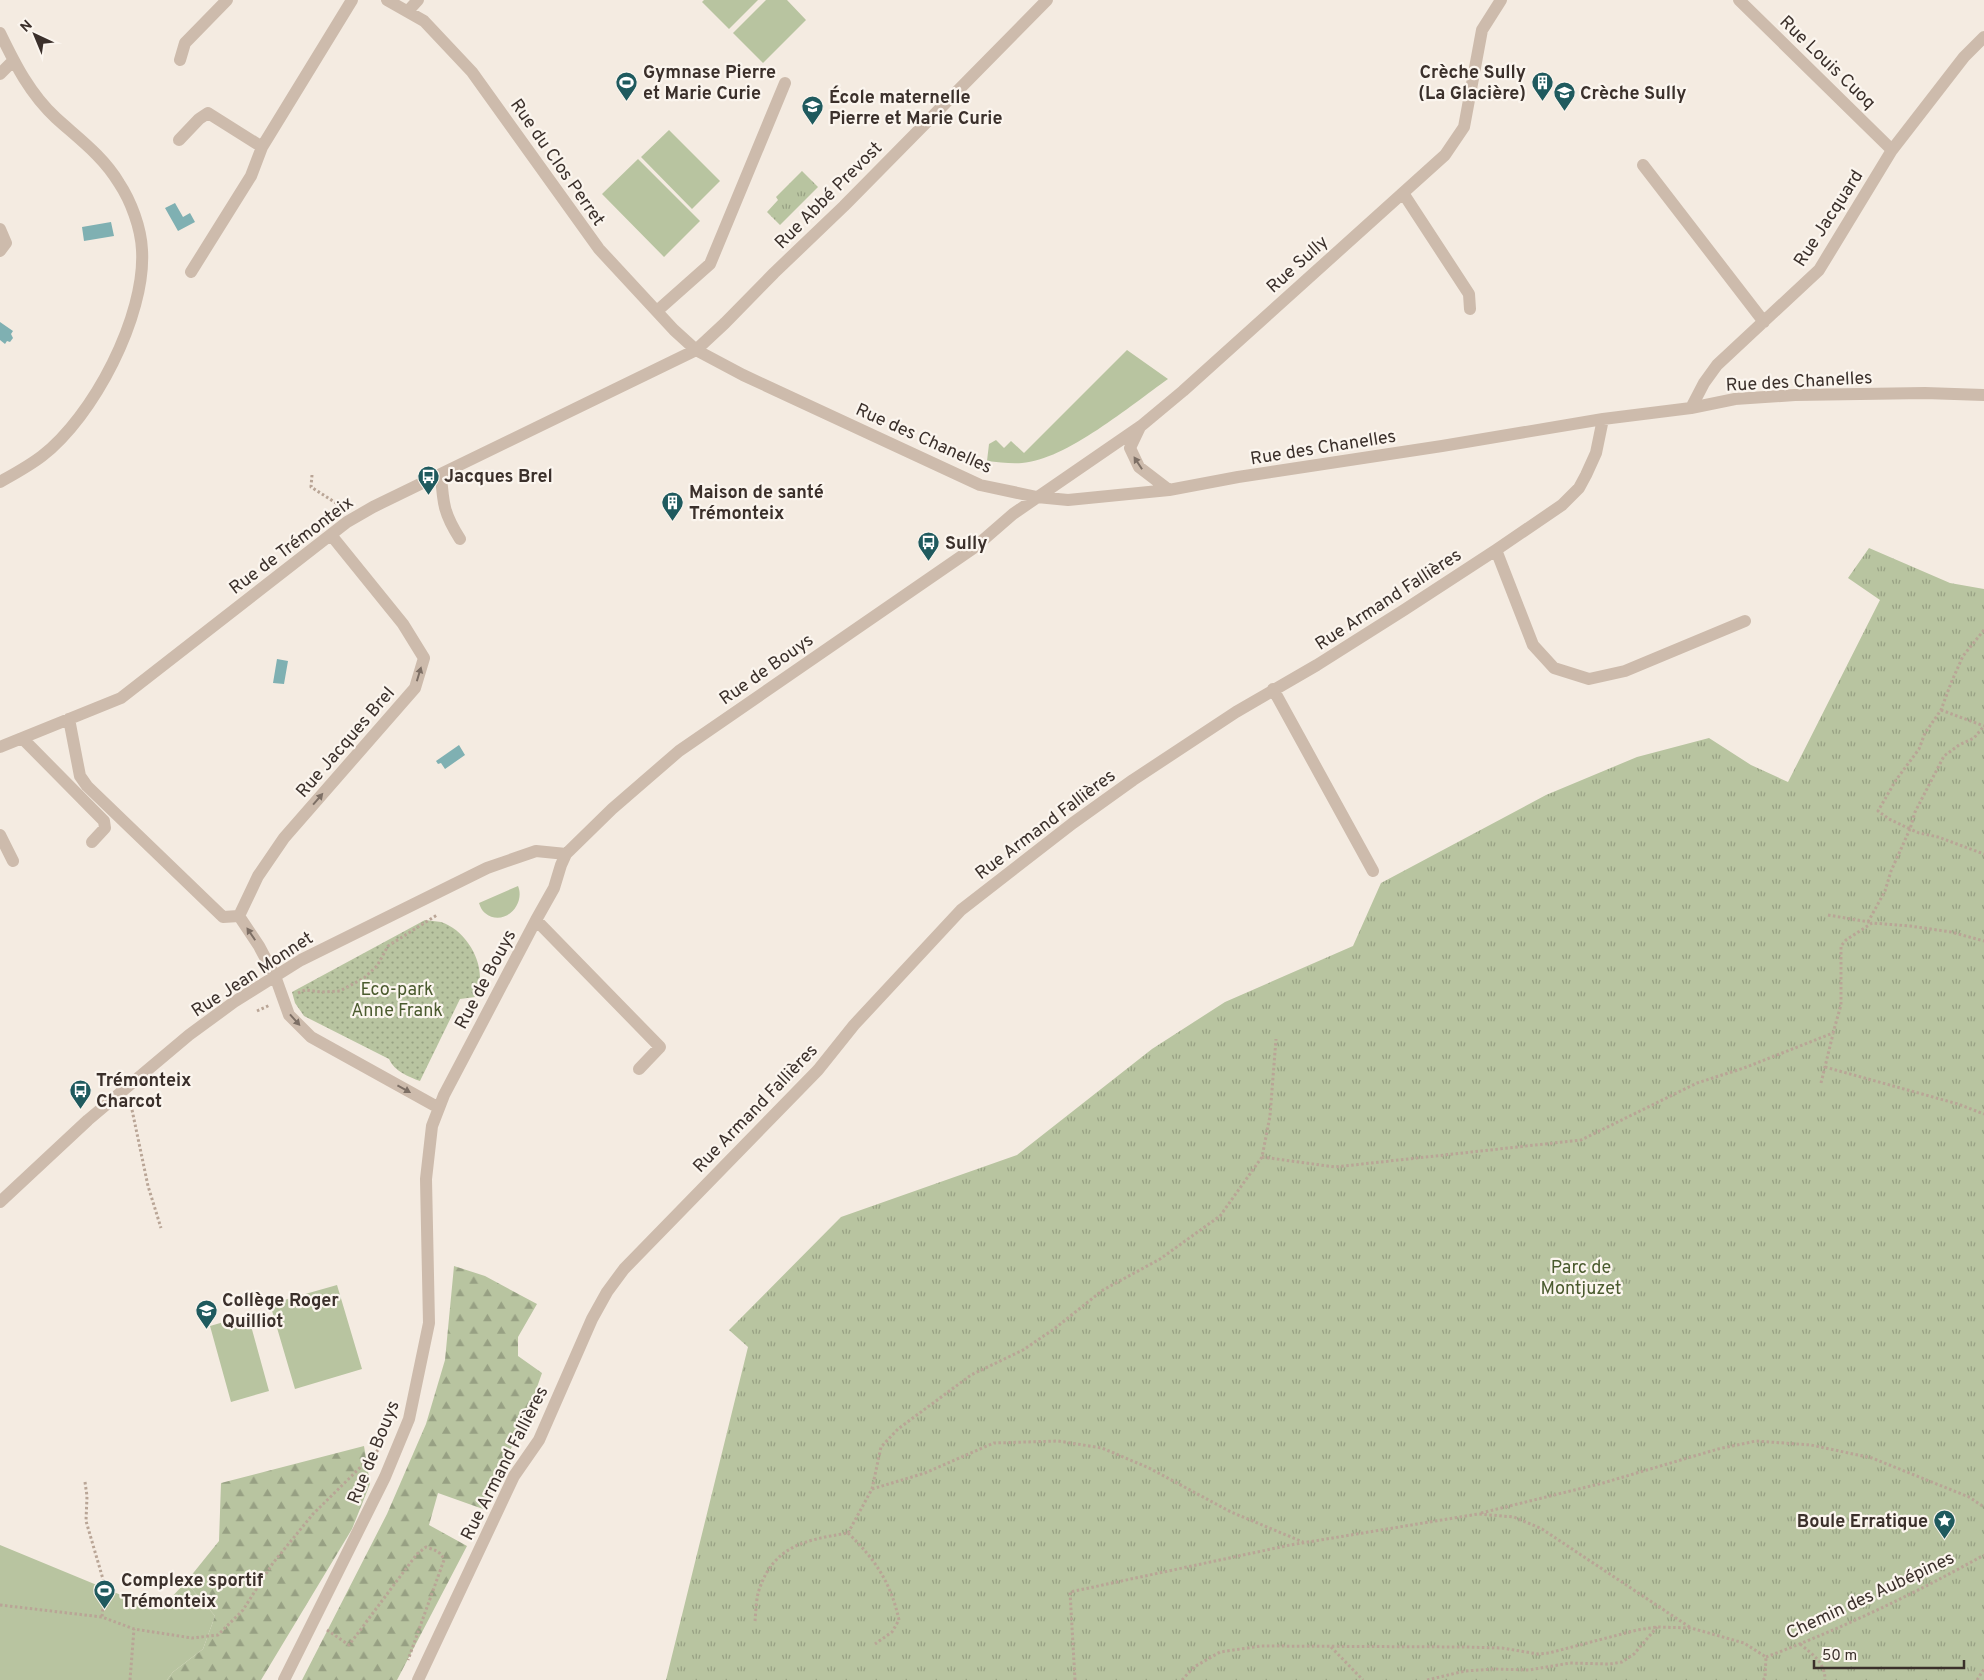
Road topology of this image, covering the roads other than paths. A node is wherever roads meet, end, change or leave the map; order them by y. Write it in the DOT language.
graph roads {
  1 [pos="227,0"];
  2 [pos="352,0"];
  3 [pos="388,0"];
  4 [pos="418,0"];
  5 [pos="1047,0"];
  6 [pos="1501,0"];
  7 [pos="1739,0"];
  8 [pos="408,11"];
  9 [pos="0,33"];
  10 [pos="1984,37"];
  11 [pos="180,60"];
  12 [pos="13,61"];
  13 [pos="0,74"];
  14 [pos="785,84"];
  15 [pos="179,140"];
  16 [pos="262,147"];
  17 [pos="1892,150"];
  18 [pos="1643,165"];
  19 [pos="1403,193"];
  20 [pos="0,229"];
  21 [pos="0,250"];
  22 [pos="191,272"];
  23 [pos="1470,308"];
  24 [pos="657,311"];
  25 [pos="1764,322"];
  26 [pos="696,350"];
  27 [pos="1984,395"];
  28 [pos="1691,408"];
  29 [pos="1603,419"];
  30 [pos="1141,426"];
  31 [pos="441,475"];
  32 [pos="0,482"];
  33 [pos="1169,490"];
  34 [pos="1037,497"];
  35 [pos="331,535"];
  36 [pos="460,539"];
  37 [pos="1496,550"];
  38 [pos="1745,621"];
  39 [pos="1273,689"];
  40 [pos="69,719"];
  41 [pos="22,738"];
  42 [pos="0,748"];
  43 [pos="0,835"];
  44 [pos="92,842"];
  45 [pos="566,854"];
  46 [pos="14,861"];
  47 [pos="1373,870"];
  48 [pos="239,916"];
  49 [pos="536,920"];
  50 [pos="275,976"];
  51 [pos="639,1069"];
  52 [pos="439,1108"];
  53 [pos="0,1202"];
  54 [pos="284,1680"];
  55 [pos="418,1680"];
  1 -- 11 [label="street"];
  2 -- 16 [label="street"];
  3 -- 8 [label="street, Rue du Clos Perret"];
  4 -- 8 [label="street"];
  5 -- 26 [label="street, Rue Abbé Prevost"];
  6 -- 19 [label="street, Rue Sully"];
  7 -- 17 [label="street, Rue Louis Cuoq"];
  8 -- 24 [label="street, Rue du Clos Perret"];
  9 -- 12 [label="street"];
  10 -- 17 [label="street, Rue Jacquard"];
  12 -- 13 [label="street"];
  12 -- 32 [label="street"];
  14 -- 24 [label="street"];
  15 -- 16 [label="street"];
  16 -- 22 [label="street"];
  17 -- 25 [label="street, Rue Jacquard"];
  18 -- 25 [label="street"];
  19 -- 23 [label="street"];
  19 -- 30 [label="street, Rue Sully"];
  20 -- 21 [label="street"];
  24 -- 26 [label="street, Rue du Clos Perret"];
  25 -- 28 [label="street, Rue Jacquard"];
  26 -- 31 [label="street, Rue de Trémonteix"];
  26 -- 34 [label="street, Rue des Chanelles"];
  27 -- 28 [label="street, Rue des Chanelles"];
  28 -- 29 [label="street, Rue des Chanelles"];
  29 -- 33 [label="street, Rue des Chanelles"];
  29 -- 37 [label="street, Rue Armand Fallières"];
  33 -- 30 [label="street, one-way"];
  30 -- 34 [label="street, Rue Sully"];
  31 -- 35 [label="street, Rue de Trémonteix"];
  31 -- 36 [label="street"];
  33 -- 34 [label="street, Rue des Chanelles"];
  34 -- 45 [label="street, Rue de Bouys"];
  35 -- 40 [label="street, Rue de Trémonteix"];
  48 -- 35 [label="street, Rue Jacques Brel, one-way"];
  37 -- 38 [label="street"];
  37 -- 39 [label="street, Rue Armand Fallières"];
  39 -- 47 [label="street"];
  39 -- 55 [label="street, Rue Armand Fallières"];
  40 -- 41 [label="street, Rue de Trémonteix"];
  40 -- 48 [label="street"];
  41 -- 42 [label="street, Rue de Trémonteix"];
  41 -- 44 [label="street"];
  43 -- 46 [label="street"];
  45 -- 49 [label="street, Rue de Bouys"];
  45 -- 50 [label="street, Rue Jean Monnet"];
  50 -- 48 [label="street, one-way"];
  49 -- 51 [label="street"];
  49 -- 52 [label="street, Rue de Bouys"];
  50 -- 52 [label="street, one-way"];
  50 -- 53 [label="street, Rue Jean Monnet"];
  52 -- 54 [label="street, Rue de Bouys"];
}
